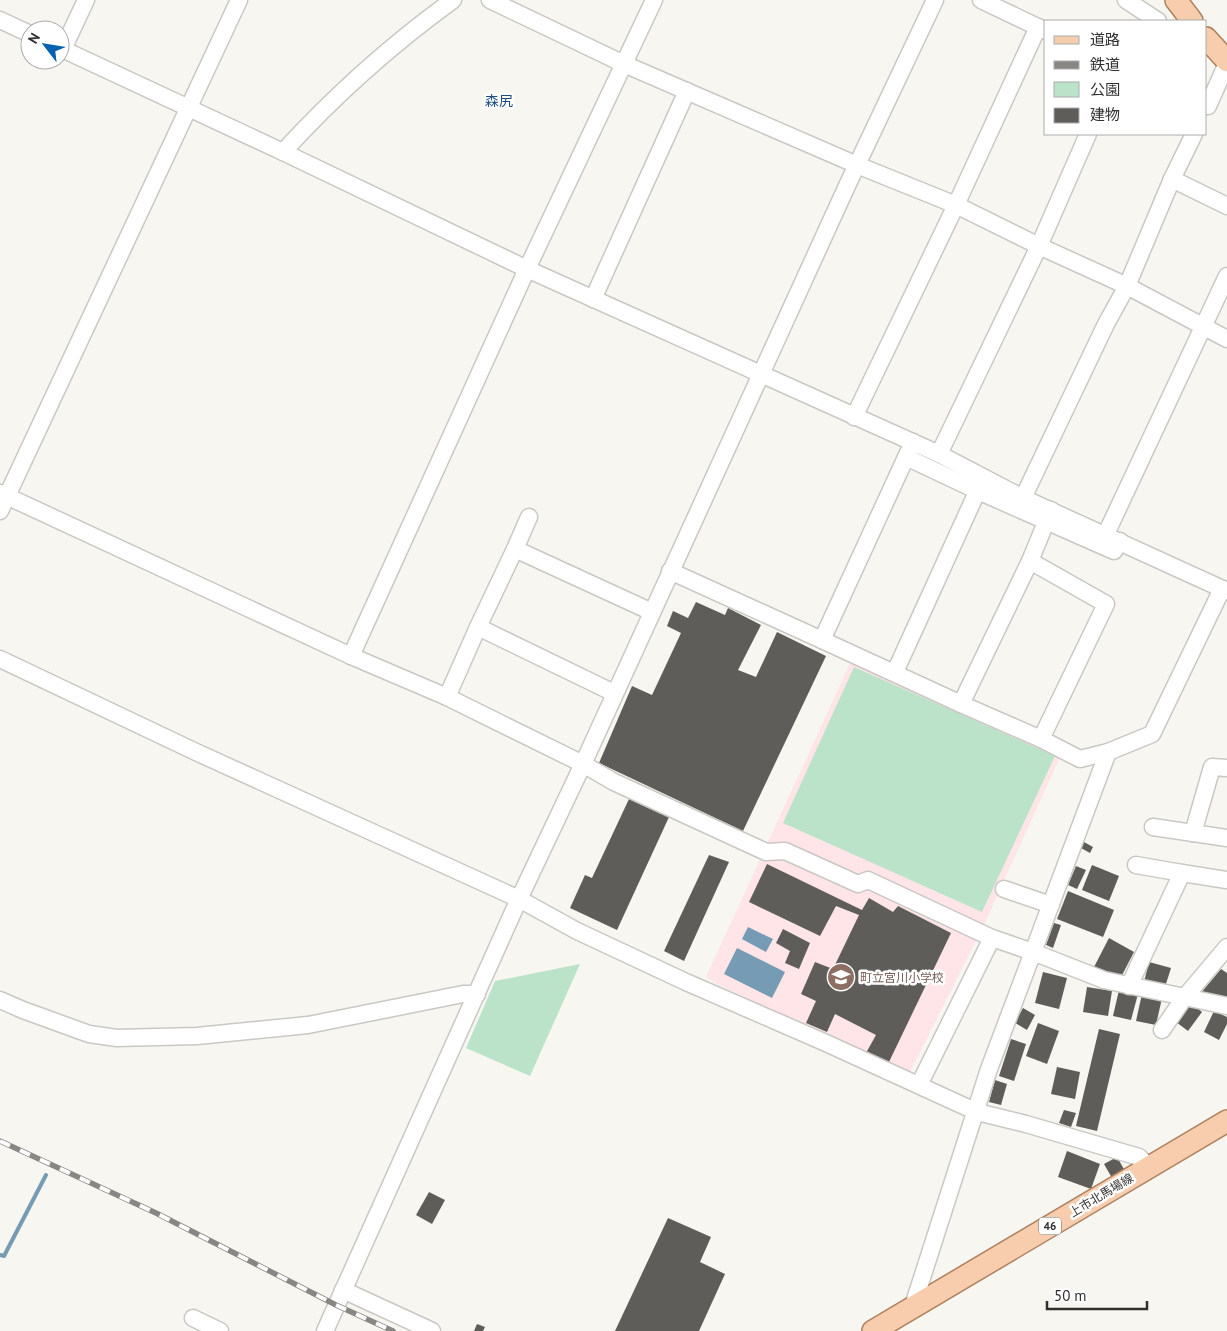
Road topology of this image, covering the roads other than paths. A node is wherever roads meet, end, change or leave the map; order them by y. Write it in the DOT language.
graph roads {
  1 [pos="86,0"];
  2 [pos="239,0"];
  3 [pos="453,0"];
  4 [pos="490,0"];
  5 [pos="654,0"];
  6 [pos="935,0"];
  7 [pos="981,0"];
  8 [pos="1126,0"];
  9 [pos="1176,0"];
  10 [pos="0,20"];
  11 [pos="1156,20"];
  12 [pos="1191,20"];
  13 [pos="20,29"];
  14 [pos="1042,29"];
  15 [pos="70,31"];
  16 [pos="1207,39"];
  17 [pos="1207,50"];
  18 [pos="70,53"];
  19 [pos="1227,62"];
  20 [pos="624,64"];
  21 [pos="687,91"];
  22 [pos="189,108"];
  23 [pos="1207,108"];
  24 [pos="1088,135"];
  25 [pos="1194,135"];
  26 [pos="283,152"];
  27 [pos="857,164"];
  28 [pos="1172,179"];
  29 [pos="956,205"];
  30 [pos="1227,206"];
  31 [pos="1039,246"];
  32 [pos="526,269"];
  33 [pos="1227,276"];
  34 [pos="1127,286"];
  35 [pos="594,299"];
  36 [pos="1203,327"];
  37 [pos="1227,339"];
  38 [pos="762,374"];
  39 [pos="854,417"];
  40 [pos="910,449"];
  41 [pos="940,454"];
  42 [pos="981,484"];
  43 [pos="1023,498"];
  44 [pos="2,500"];
  45 [pos="529,516"];
  46 [pos="1049,516"];
  47 [pos="1113,538"];
  48 [pos="515,549"];
  49 [pos="1030,561"];
  50 [pos="670,571"];
  51 [pos="1225,590"];
  52 [pos="652,612"];
  53 [pos="478,627"];
  54 [pos="822,640"];
  55 [pos="351,656"];
  56 [pos="0,659"];
  57 [pos="895,672"];
  58 [pos="614,693"];
  59 [pos="447,697"];
  60 [pos="961,704"];
  61 [pos="1041,739"];
  62 [pos="1108,752"];
  63 [pos="583,764"];
  64 [pos="1227,768"];
  65 [pos="1153,827"];
  66 [pos="1193,833"];
  67 [pos="1227,838"];
  68 [pos="1136,865"];
  69 [pos="1182,873"];
  70 [pos="1227,880"];
  71 [pos="1004,889"];
  72 [pos="519,899"];
  73 [pos="1051,905"];
  74 [pos="992,938"];
  75 [pos="1227,948"];
  76 [pos="1033,952"];
  77 [pos="1129,986"];
  78 [pos="477,994"];
  79 [pos="1184,998"];
  80 [pos="0,1000"];
  81 [pos="1227,1006"];
  82 [pos="1162,1030"];
  83 [pos="919,1085"];
  84 [pos="977,1112"];
  85 [pos="1227,1121"];
  86 [pos="1149,1167"];
  87 [pos="343,1290"];
  88 [pos="912,1309"];
  89 [pos="194,1318"];
  90 [pos="220,1331"];
  91 [pos="325,1331"];
  92 [pos="432,1331"];
  93 [pos="873,1331"];
  1 -- 15 [label="street"];
  2 -- 22 [label="street"];
  3 -- 26 [label="street"];
  4 -- 20 [label="street"];
  5 -- 20 [label="street"];
  6 -- 27 [label="street"];
  7 -- 14 [label="street"];
  8 -- 11 [label="street"];
  9 -- 12 [label="main road"];
  10 -- 13 [label="street"];
  14 -- 29 [label="street"];
  16 -- 19 [label="main road"];
  17 -- 19 [label="street"];
  18 -- 22 [label="street"];
  19 -- 23 [label="street"];
  20 -- 21 [label="street"];
  20 -- 32 [label="street"];
  21 -- 27 [label="street"];
  21 -- 35 [label="street"];
  22 -- 26 [label="street"];
  22 -- 44 [label="street"];
  24 -- 31 [label="street"];
  25 -- 28 [label="street"];
  26 -- 32 [label="street"];
  27 -- 29 [label="street"];
  27 -- 38 [label="street"];
  28 -- 30 [label="street"];
  28 -- 34 [label="street"];
  29 -- 31 [label="street"];
  29 -- 39 [label="street"];
  31 -- 34 [label="street"];
  31 -- 41 [label="street"];
  32 -- 35 [label="street"];
  32 -- 55 [label="street"];
  33 -- 36 [label="street"];
  34 -- 36 [label="street"];
  34 -- 43 [label="street"];
  35 -- 38 [label="street"];
  36 -- 37 [label="street"];
  36 -- 47 [label="street"];
  38 -- 39 [label="street"];
  38 -- 50 [label="street"];
  39 -- 40 [label="street"];
  40 -- 41 [label="street"];
  40 -- 42 [label="street"];
  40 -- 54 [label="street"];
  41 -- 42 [label="street"];
  42 -- 43 [label="street"];
  42 -- 46 [label="street"];
  42 -- 57 [label="street"];
  43 -- 46 [label="street"];
  44 -- 55 [label="street"];
  45 -- 48 [label="street"];
  46 -- 47 [label="street"];
  46 -- 49 [label="street"];
  47 -- 51 [label="street"];
  48 -- 52 [label="street"];
  48 -- 53 [label="street"];
  49 -- 60 [label="street"];
  49 -- 61 [label="street"];
  50 -- 52 [label="street"];
  50 -- 54 [label="street"];
  51 -- 62 [label="street"];
  52 -- 58 [label="street"];
  53 -- 58 [label="street"];
  53 -- 59 [label="street"];
  54 -- 57 [label="street"];
  55 -- 59 [label="street"];
  56 -- 72 [label="street"];
  57 -- 60 [label="street"];
  58 -- 63 [label="street"];
  59 -- 63 [label="street"];
  60 -- 61 [label="street"];
  61 -- 62 [label="street"];
  62 -- 73 [label="street"];
  63 -- 72 [label="street"];
  63 -- 74 [label="street"];
  64 -- 66 [label="street"];
  65 -- 66 [label="street"];
  66 -- 67 [label="street"];
  68 -- 69 [label="street"];
  69 -- 70 [label="street"];
  69 -- 77 [label="street"];
  71 -- 73 [label="street"];
  72 -- 78 [label="street"];
  72 -- 83 [label="street"];
  73 -- 76 [label="street"];
  74 -- 76 [label="street"];
  74 -- 83 [label="street"];
  75 -- 79 [label="street"];
  76 -- 77 [label="street"];
  76 -- 84 [label="street"];
  77 -- 79 [label="street"];
  78 -- 80 [label="street"];
  78 -- 87 [label="street"];
  79 -- 81 [label="street"];
  79 -- 82 [label="street"];
  83 -- 84 [label="street"];
  84 -- 86 [label="street"];
  84 -- 88 [label="street"];
  85 -- 86 [label="main road, 上市北馬場線 / 46"];
  86 -- 88 [label="main road, 上市北馬場線 / 46"];
  87 -- 91 [label="street"];
  87 -- 92 [label="street"];
  88 -- 93 [label="main road, 上市北馬場線 / 46"];
  89 -- 90 [label="street"];
}
